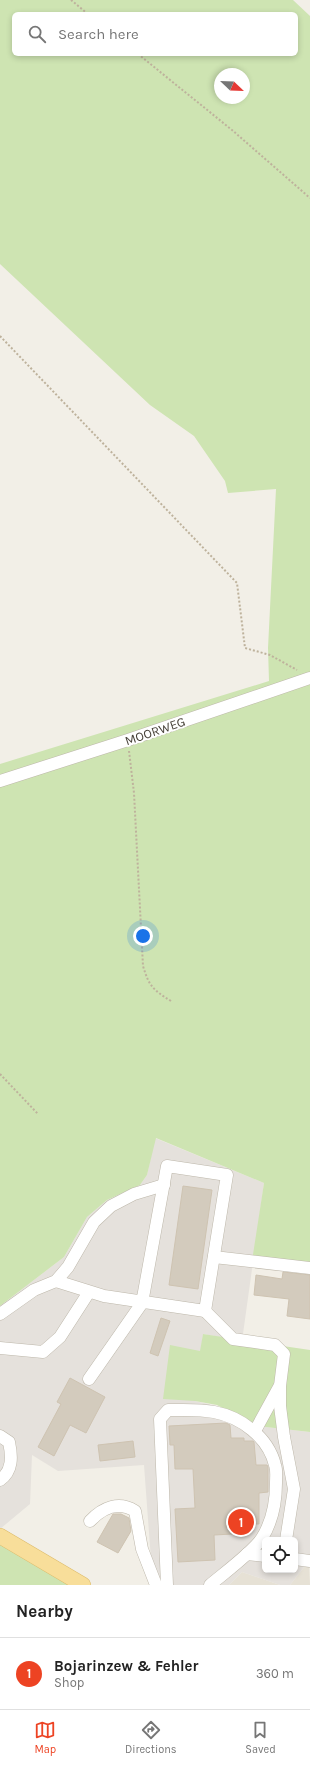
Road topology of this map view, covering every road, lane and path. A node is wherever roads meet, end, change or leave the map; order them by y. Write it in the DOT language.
graph roads {
  1 [pos="71,0"];
  2 [pos="86,12"];
  3 [pos="140,56"];
  4 [pos="310,198"];
  5 [pos="0,336"];
  6 [pos="307,676"];
  7 [pos="128,740"];
  8 [pos="0,782"];
  9 [pos="171,1001"];
  10 [pos="0,1074"];
  11 [pos="38,1114"];
  12 [pos="164,1185"];
  13 [pos="214,1257"];
  14 [pos="310,1268"];
  15 [pos="56,1282"];
  16 [pos="90,1292"];
  17 [pos="142,1303"];
  18 [pos="205,1311"];
  19 [pos="0,1314"];
  20 [pos="0,1348"];
  21 [pos="89,1379"];
  22 [pos="280,1386"];
  23 [pos="255,1431"];
  24 [pos="0,1436"];
  25 [pos="0,1480"];
  26 [pos="90,1521"];
  27 [pos="0,1536"];
  28 [pos="286,1537"];
  29 [pos="247,1554"];
  30 [pos="262,1556"];
  31 [pos="298,1559"];
  32 [pos="310,1561"];
  33 [pos="83,1585"];
  34 [pos="156,1585"];
  35 [pos="166,1585"];
  36 [pos="210,1585"];
  1 -- 2 [label="path"];
  3 -- 4 [label="path"];
  5 -- 6 [label="path"];
  6 -- 7 [label="street, MOORWEG"];
  7 -- 8 [label="street, MOORWEG"];
  7 -- 9 [label="path"];
  10 -- 11 [label="path"];
  12 -- 13 [label="street"];
  12 -- 15 [label="street"];
  12 -- 17 [label="street"];
  13 -- 14 [label="street"];
  13 -- 18 [label="street"];
  15 -- 16 [label="street"];
  15 -- 19 [label="street"];
  16 -- 17 [label="street"];
  16 -- 20 [label="street"];
  17 -- 18 [label="street"];
  17 -- 21 [label="street"];
  18 -- 22 [label="street"];
  22 -- 23 [label="street"];
  22 -- 28 [label="street"];
  23 -- 29 [label="street"];
  23 -- 35 [label="street"];
  24 -- 25 [label="street"];
  26 -- 34 [label="street"];
  27 -- 33 [label="main road"];
  29 -- 30 [label="street"];
  29 -- 36 [label="street"];
  31 -- 32 [label="street"];
}
